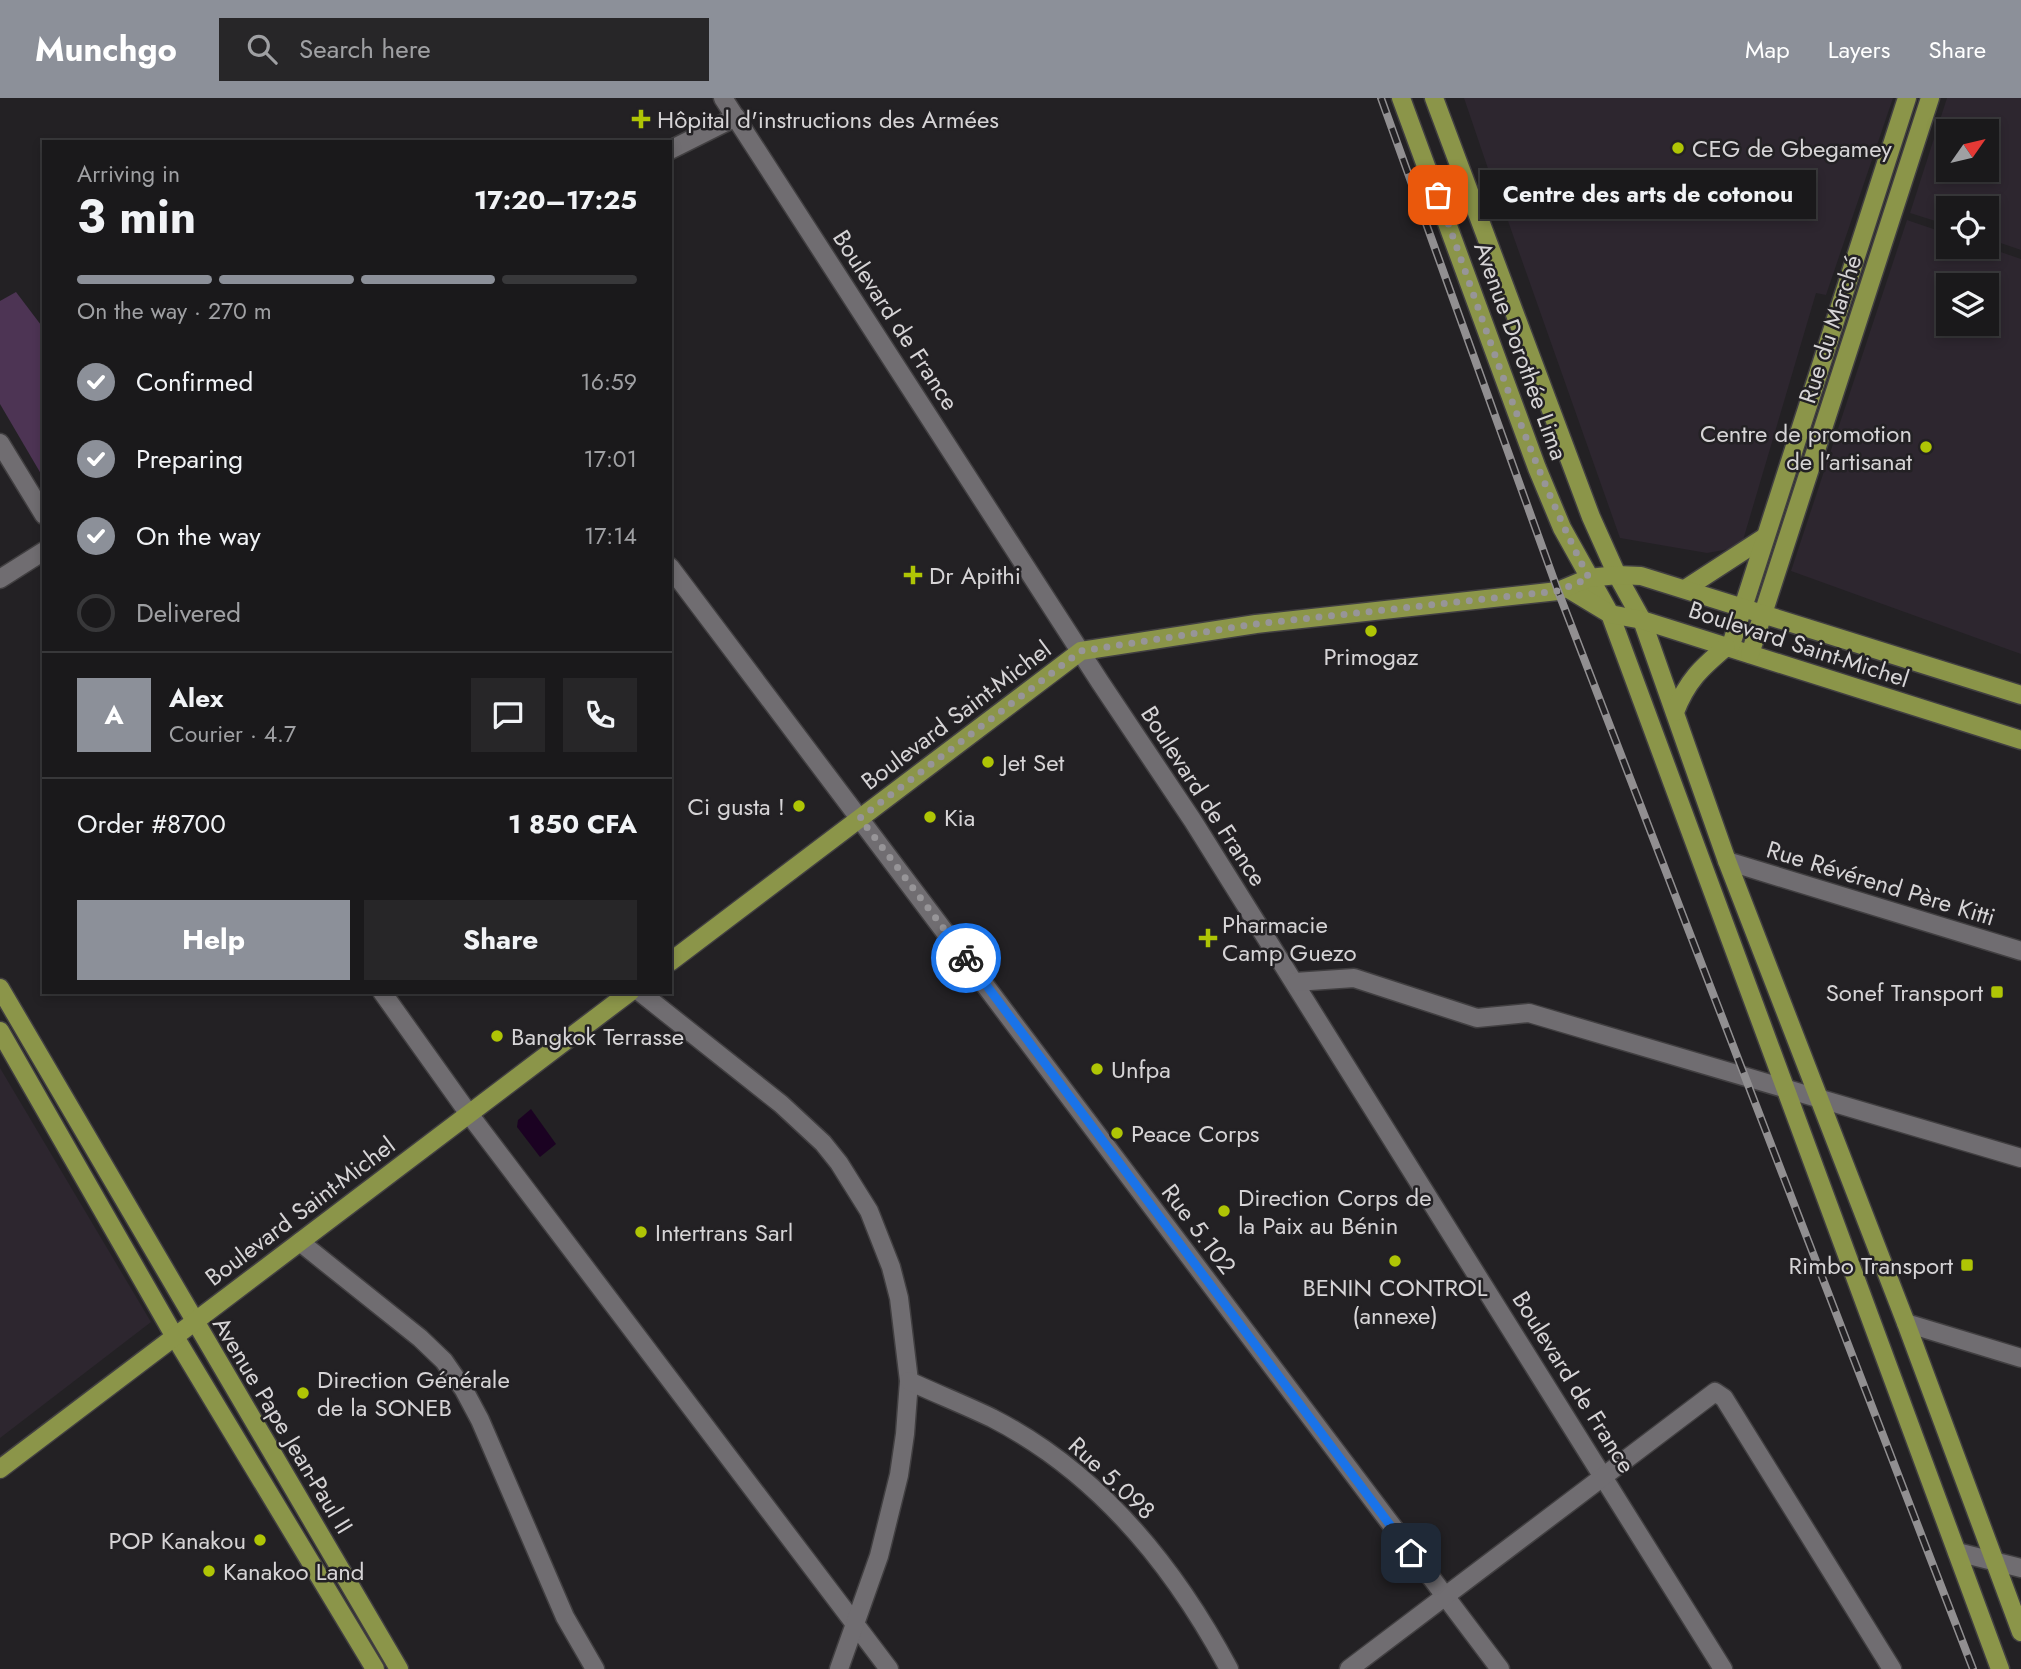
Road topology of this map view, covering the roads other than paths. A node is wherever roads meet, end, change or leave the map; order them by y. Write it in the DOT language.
graph roads {
  1 [pos="723,98"];
  2 [pos="1401,98"];
  3 [pos="1434,98"];
  4 [pos="1907,98"];
  5 [pos="1930,98"];
  6 [pos="736,117"];
  7 [pos="672,149"];
  8 [pos="0,443"];
  9 [pos="42,512"];
  10 [pos="1765,537"];
  11 [pos="42,552"];
  12 [pos="672,570"];
  13 [pos="1616,575"];
  14 [pos="1589,578"];
  15 [pos="0,579"];
  16 [pos="1567,588"];
  17 [pos="1685,590"];
  18 [pos="1742,607"];
  19 [pos="1610,614"];
  20 [pos="1762,614"];
  21 [pos="1642,621"];
  22 [pos="1728,647"];
  23 [pos="1081,651"];
  24 [pos="1750,654"];
  25 [pos="2021,695"];
  26 [pos="1675,712"];
  27 [pos="2021,740"];
  28 [pos="860,818"];
  29 [pos="1727,861"];
  30 [pos="2021,951"];
  31 [pos="672,960"];
  32 [pos="1295,982"];
  33 [pos="0,988"];
  34 [pos="383,994"];
  35 [pos="627,994"];
  36 [pos="643,994"];
  37 [pos="0,1031"];
  38 [pos="1818,1097"];
  39 [pos="469,1114"];
  40 [pos="2021,1158"];
  41 [pos="300,1242"];
  42 [pos="194,1322"];
  43 [pos="1906,1323"];
  44 [pos="175,1336"];
  45 [pos="2021,1358"];
  46 [pos="909,1381"];
  47 [pos="0,1469"];
  48 [pos="1604,1476"];
  49 [pos="1957,1552"];
  50 [pos="1996,1561"];
  51 [pos="2021,1568"];
  52 [pos="1444,1598"];
  53 [pos="854,1622"];
  54 [pos="2021,1632"];
  55 [pos="375,1669"];
  56 [pos="399,1669"];
  57 [pos="595,1669"];
  58 [pos="839,1669"];
  59 [pos="889,1669"];
  60 [pos="1229,1669"];
  61 [pos="1349,1669"];
  62 [pos="1500,1669"];
  63 [pos="1723,1669"];
  64 [pos="1892,1669"];
  65 [pos="2000,1669"];
  1 -- 6 [label="street, Boulevard de France"];
  2 -- 14 [label="main road, Avenue Dorothée Lima"];
  3 -- 13 [label="main road, Avenue Dorothée Lima"];
  4 -- 10 [label="main road, Rue du Marché"];
  5 -- 20 [label="main road, Rue du Marché"];
  6 -- 7 [label="street"];
  6 -- 23 [label="street, Boulevard de France"];
  8 -- 9 [label="street"];
  10 -- 17 [label="main road"];
  10 -- 18 [label="main road, Rue du Marché"];
  11 -- 15 [label="street"];
  12 -- 28 [label="street, Rue 5.102"];
  13 -- 14 [label="main road, Boulevard Saint-Michel"];
  13 -- 17 [label="main road, Boulevard Saint-Michel"];
  13 -- 21 [label="main road, Avenue Dorothée Lima"];
  14 -- 16 [label="main road, Boulevard Saint-Michel"];
  14 -- 19 [label="main road, Avenue Dorothée Lima"];
  16 -- 19 [label="main road, Boulevard Saint-Michel"];
  16 -- 23 [label="main road, Boulevard Saint-Michel"];
  17 -- 18 [label="main road, Boulevard Saint-Michel"];
  18 -- 20 [label="main road, Boulevard Saint-Michel"];
  18 -- 22 [label="main road, Rue du Marché"];
  19 -- 21 [label="main road, Boulevard Saint-Michel"];
  19 -- 49 [label="main road, Avenue Dorothée Lima"];
  20 -- 24 [label="main road, Rue du Marché"];
  20 -- 25 [label="main road, Boulevard Saint-Michel"];
  21 -- 22 [label="main road, Boulevard Saint-Michel"];
  21 -- 26 [label="main road, Avenue Dorothée Lima"];
  22 -- 24 [label="main road, Boulevard Saint-Michel"];
  22 -- 26 [label="main road"];
  23 -- 28 [label="main road, Boulevard Saint-Michel"];
  23 -- 32 [label="street, Boulevard de France"];
  24 -- 27 [label="main road, Boulevard Saint-Michel"];
  26 -- 29 [label="main road, Avenue Dorothée Lima"];
  28 -- 31 [label="main road, Boulevard Saint-Michel"];
  28 -- 52 [label="street, Rue 5.102"];
  29 -- 30 [label="street, Rue Révérend Père Kitti"];
  29 -- 38 [label="main road, Avenue Dorothée Lima"];
  32 -- 38 [label="street"];
  32 -- 48 [label="street, Boulevard de France"];
  33 -- 42 [label="main road, Avenue Pape Jean-Paul II"];
  34 -- 39 [label="street"];
  35 -- 39 [label="main road, Boulevard Saint-Michel"];
  36 -- 46 [label="street"];
  37 -- 44 [label="main road, Avenue Pape Jean-Paul II"];
  38 -- 40 [label="street"];
  38 -- 43 [label="main road, Avenue Dorothée Lima"];
  39 -- 41 [label="main road, Boulevard Saint-Michel"];
  39 -- 53 [label="street"];
  41 -- 42 [label="main road, Boulevard Saint-Michel"];
  41 -- 57 [label="street"];
  42 -- 44 [label="main road, Boulevard Saint-Michel"];
  42 -- 56 [label="main road, Avenue Pape Jean-Paul II"];
  43 -- 45 [label="street"];
  43 -- 50 [label="main road, Avenue Dorothée Lima"];
  44 -- 47 [label="main road, Boulevard Saint-Michel"];
  44 -- 55 [label="main road, Avenue Pape Jean-Paul II"];
  46 -- 53 [label="street"];
  46 -- 60 [label="street, Rue 5.098"];
  48 -- 52 [label="street"];
  48 -- 63 [label="street, Boulevard de France"];
  48 -- 64 [label="street"];
  49 -- 50 [label="street"];
  49 -- 65 [label="main road, Avenue Dorothée Lima"];
  50 -- 51 [label="street"];
  50 -- 54 [label="main road, Avenue Dorothée Lima"];
  52 -- 61 [label="street"];
  52 -- 62 [label="street, Rue 5.102"];
  53 -- 58 [label="street"];
  53 -- 59 [label="street"];
}
